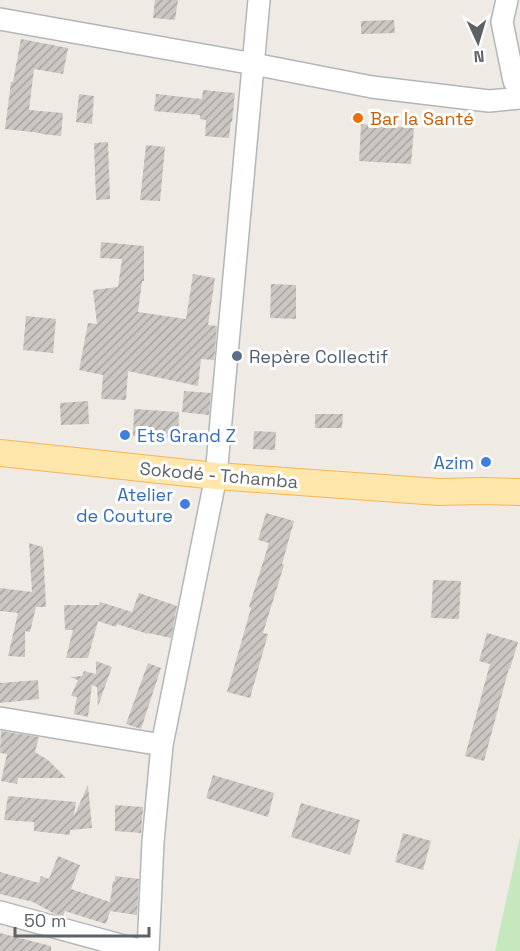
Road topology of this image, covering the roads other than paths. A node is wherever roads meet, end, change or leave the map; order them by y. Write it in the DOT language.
graph roads {
  1 [pos="259,0"];
  2 [pos="507,0"];
  3 [pos="0,19"];
  4 [pos="254,64"];
  5 [pos="520,87"];
  6 [pos="520,98"];
  7 [pos="0,453"];
  8 [pos="216,476"];
  9 [pos="439,492"];
  10 [pos="520,492"];
  11 [pos="520,506"];
  12 [pos="0,718"];
  13 [pos="162,745"];
  14 [pos="0,912"];
  15 [pos="142,951"];
  16 [pos="148,951"];
  1 -- 4 [label="street"];
  2 -- 5 [label="street"];
  3 -- 4 [label="street"];
  4 -- 6 [label="street"];
  4 -- 8 [label="street"];
  7 -- 8 [label="main road, Sokodé - Tchamba"];
  8 -- 9 [label="main road, Sokodé - Tchamba"];
  8 -- 13 [label="street"];
  9 -- 10 [label="main road, Sokodé - Tchamba"];
  9 -- 11 [label="main road, Sokodé - Tchamba"];
  12 -- 13 [label="street"];
  13 -- 16 [label="street"];
  14 -- 15 [label="street"];
}
